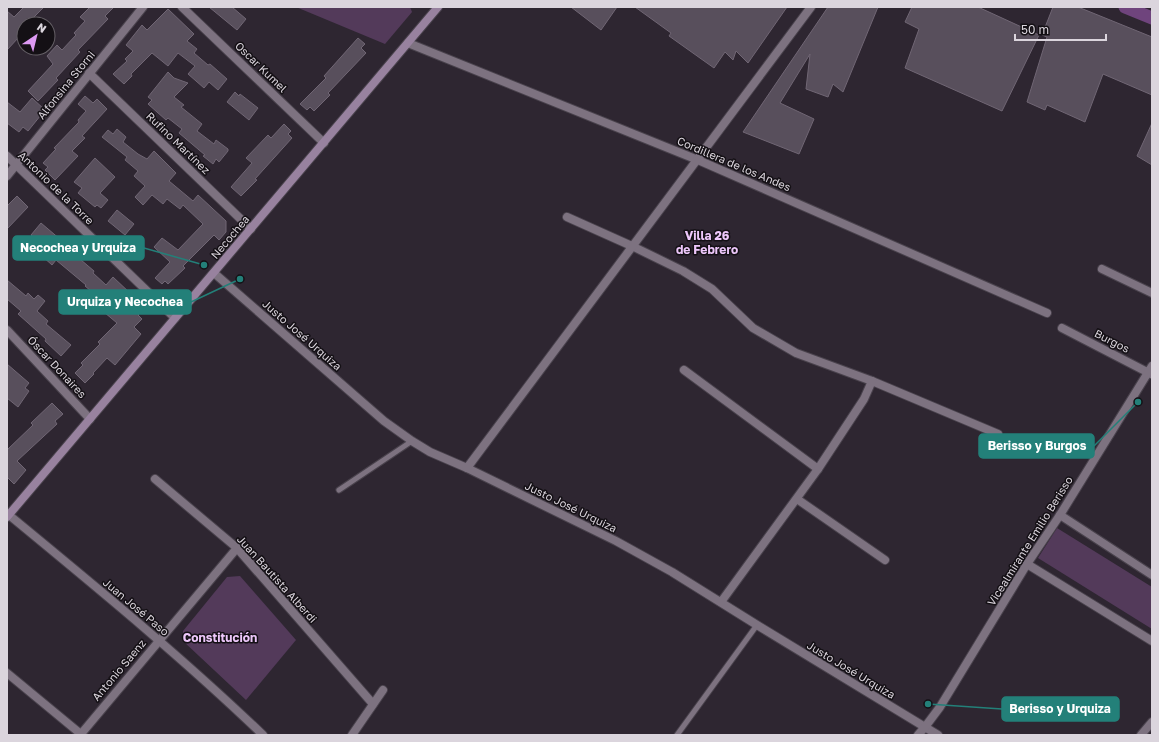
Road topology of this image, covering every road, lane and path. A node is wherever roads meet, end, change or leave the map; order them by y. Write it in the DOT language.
graph roads {
  1 [pos="142,7"];
  2 [pos="182,7"];
  3 [pos="438,7"];
  4 [pos="811,7"];
  5 [pos="408,43"];
  6 [pos="89,74"];
  7 [pos="324,143"];
  8 [pos="7,156"];
  9 [pos="698,160"];
  10 [pos="16,165"];
  11 [pos="7,176"];
  12 [pos="567,217"];
  13 [pos="251,229"];
  14 [pos="634,247"];
  15 [pos="1102,269"];
  16 [pos="214,273"];
  17 [pos="1152,293"];
  18 [pos="1048,314"];
  19 [pos="175,318"];
  20 [pos="1062,328"];
  21 [pos="7,330"];
  22 [pos="684,370"];
  23 [pos="1151,370"];
  24 [pos="872,381"];
  25 [pos="90,419"];
  26 [pos="998,434"];
  27 [pos="412,442"];
  28 [pos="467,468"];
  29 [pos="818,469"];
  30 [pos="154,479"];
  31 [pos="339,490"];
  32 [pos="797,499"];
  33 [pos="1060,514"];
  34 [pos="8,516"];
  35 [pos="237,548"];
  36 [pos="885,560"];
  37 [pos="1027,564"];
  38 [pos="1152,576"];
  39 [pos="721,602"];
  40 [pos="757,625"];
  41 [pos="158,640"];
  42 [pos="1152,641"];
  43 [pos="7,673"];
  44 [pos="383,690"];
  45 [pos="373,704"];
  46 [pos="1152,722"];
  47 [pos="925,727"];
  48 [pos="81,734"];
  49 [pos="263,735"];
  50 [pos="352,735"];
  51 [pos="677,735"];
  52 [pos="918,735"];
  53 [pos="938,735"];
  54 [pos="1141,735"];
  1 -- 6 [label="street, Alfonsina Storni"];
  2 -- 7 [label="street, Oscar Kumel"];
  3 -- 5 [label="main road, Necochea"];
  4 -- 9 [label="street"];
  5 -- 7 [label="main road, Necochea"];
  5 -- 9 [label="street, Cordillera de los Andes"];
  6 -- 10 [label="street, Alfonsina Storni"];
  6 -- 13 [label="street, Rufino Martínez"];
  7 -- 13 [label="main road, Necochea"];
  8 -- 10 [label="street, Antonio de la Torre"];
  9 -- 14 [label="street"];
  9 -- 18 [label="street, Cordillera de los Andes"];
  10 -- 11 [label="street, Alfonsina Storni"];
  10 -- 19 [label="street, Antonio de la Torre"];
  12 -- 14 [label="street"];
  13 -- 16 [label="main road, Necochea"];
  14 -- 24 [label="street"];
  14 -- 28 [label="street"];
  15 -- 17 [label="street"];
  16 -- 19 [label="main road, Necochea"];
  16 -- 27 [label="street, Justo José Urquiza"];
  19 -- 25 [label="main road, Necochea"];
  20 -- 23 [label="street, Burgos"];
  21 -- 25 [label="street, Óscar Donaires"];
  22 -- 29 [label="street"];
  23 -- 33 [label="street, Vicealmirante Emilio Berisso"];
  24 -- 26 [label="street"];
  24 -- 29 [label="street"];
  25 -- 34 [label="main road, Necochea"];
  27 -- 28 [label="street, Justo José Urquiza"];
  27 -- 31 [label="lane"];
  28 -- 39 [label="street, Justo José Urquiza"];
  29 -- 32 [label="street"];
  30 -- 35 [label="street, Juan Bautista Alberdi"];
  32 -- 36 [label="street"];
  32 -- 39 [label="street"];
  33 -- 37 [label="street, Vicealmirante Emilio Berisso"];
  33 -- 38 [label="street"];
  34 -- 41 [label="street, Juan José Paso"];
  35 -- 41 [label="street, Antonio Saenz"];
  35 -- 45 [label="street, Juan Bautista Alberdi"];
  37 -- 42 [label="street"];
  37 -- 47 [label="street, Vicealmirante Emilio Berisso"];
  39 -- 40 [label="street, Justo José Urquiza"];
  40 -- 47 [label="street, Justo José Urquiza"];
  40 -- 51 [label="lane"];
  41 -- 48 [label="street, Antonio Saenz"];
  41 -- 49 [label="street, Juan José Paso"];
  43 -- 48 [label="street"];
  44 -- 45 [label="street"];
  45 -- 50 [label="street"];
  46 -- 54 [label="street"];
  47 -- 52 [label="street, Vicealmirante Emilio Berisso"];
  47 -- 53 [label="street, Justo José Urquiza"];
}
